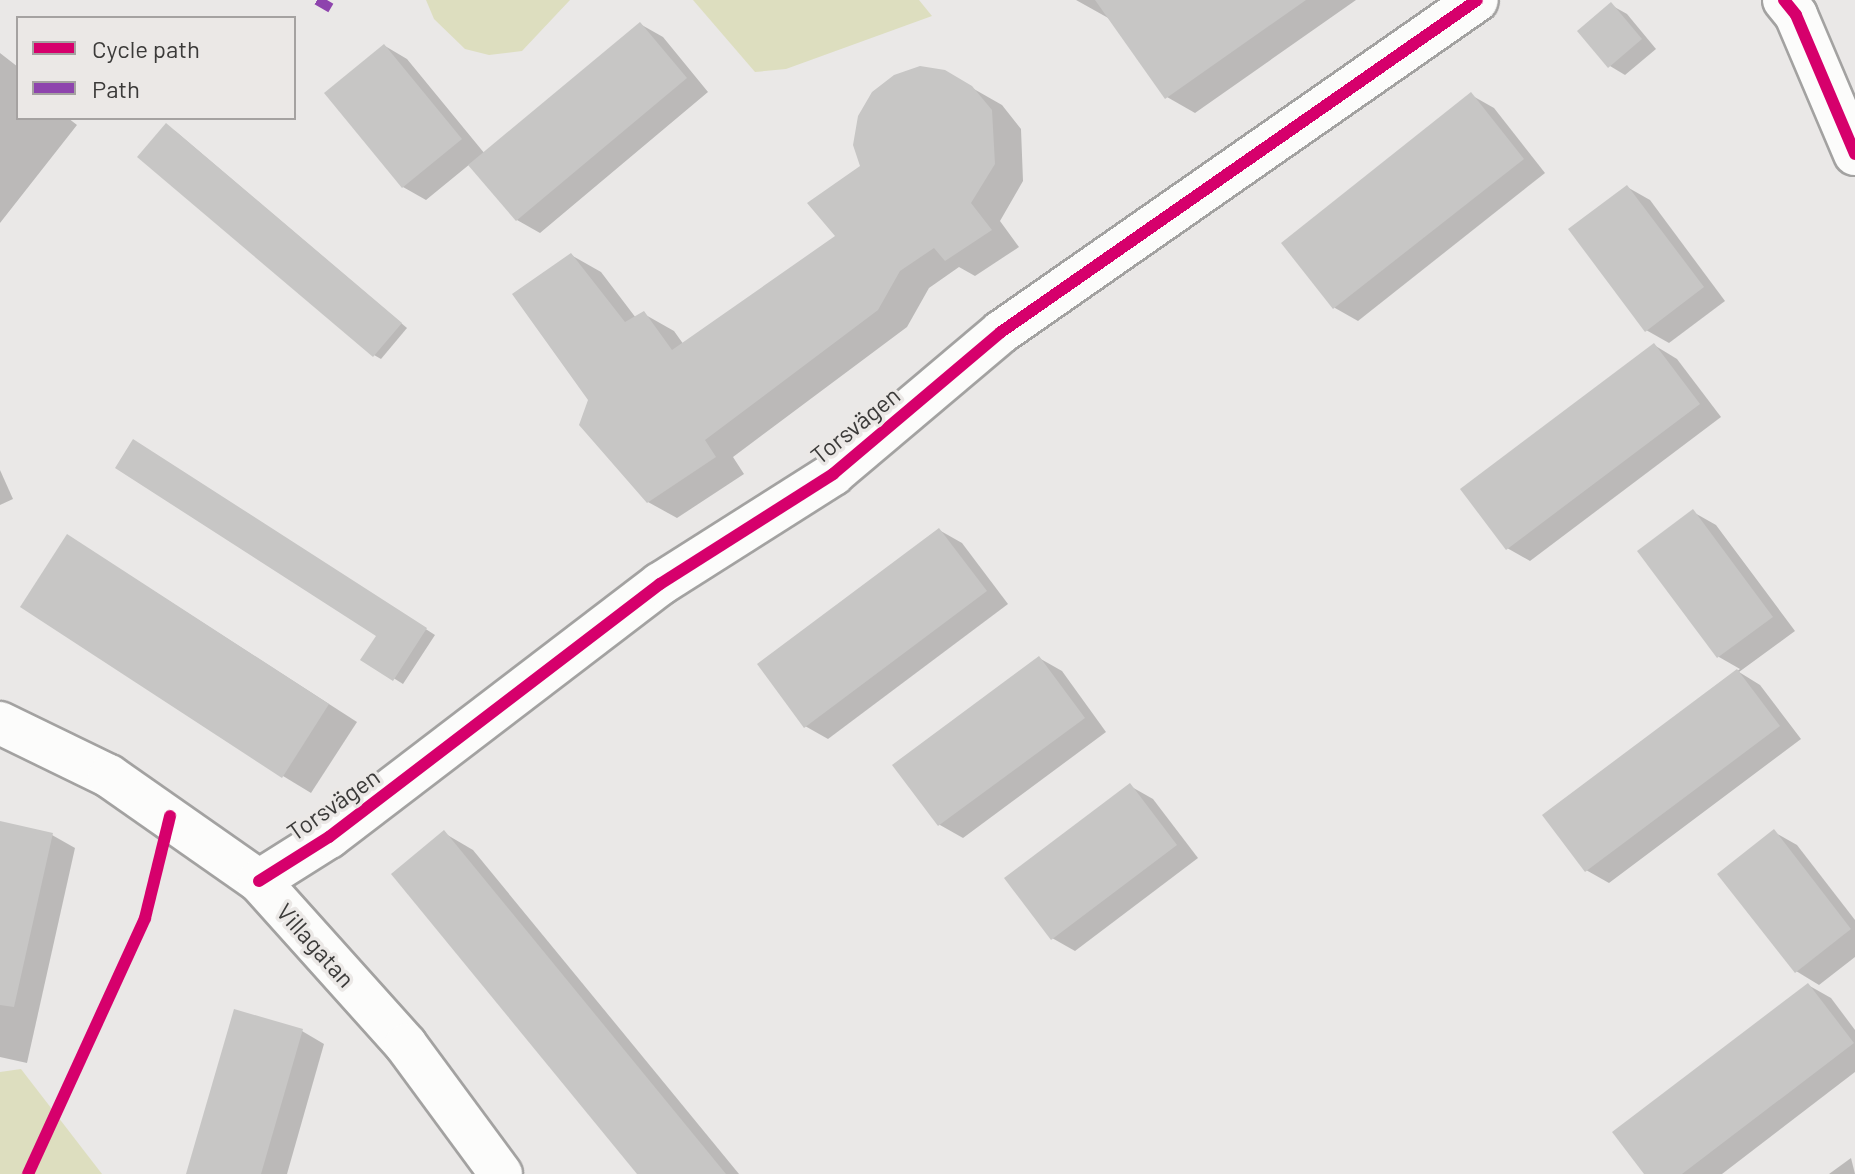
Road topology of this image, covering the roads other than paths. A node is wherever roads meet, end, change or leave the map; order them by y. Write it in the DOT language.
graph roads {
  1 [pos="1477,0"];
  2 [pos="1784,0"];
  3 [pos="1855,154"];
  4 [pos="0,723"];
  5 [pos="259,881"];
  6 [pos="501,1174"];
  1 -- 5 [label="street, Torsvägen"];
  2 -- 3 [label="street"];
  4 -- 5 [label="street, Villagatan"];
  5 -- 6 [label="street, Villagatan"];
}
